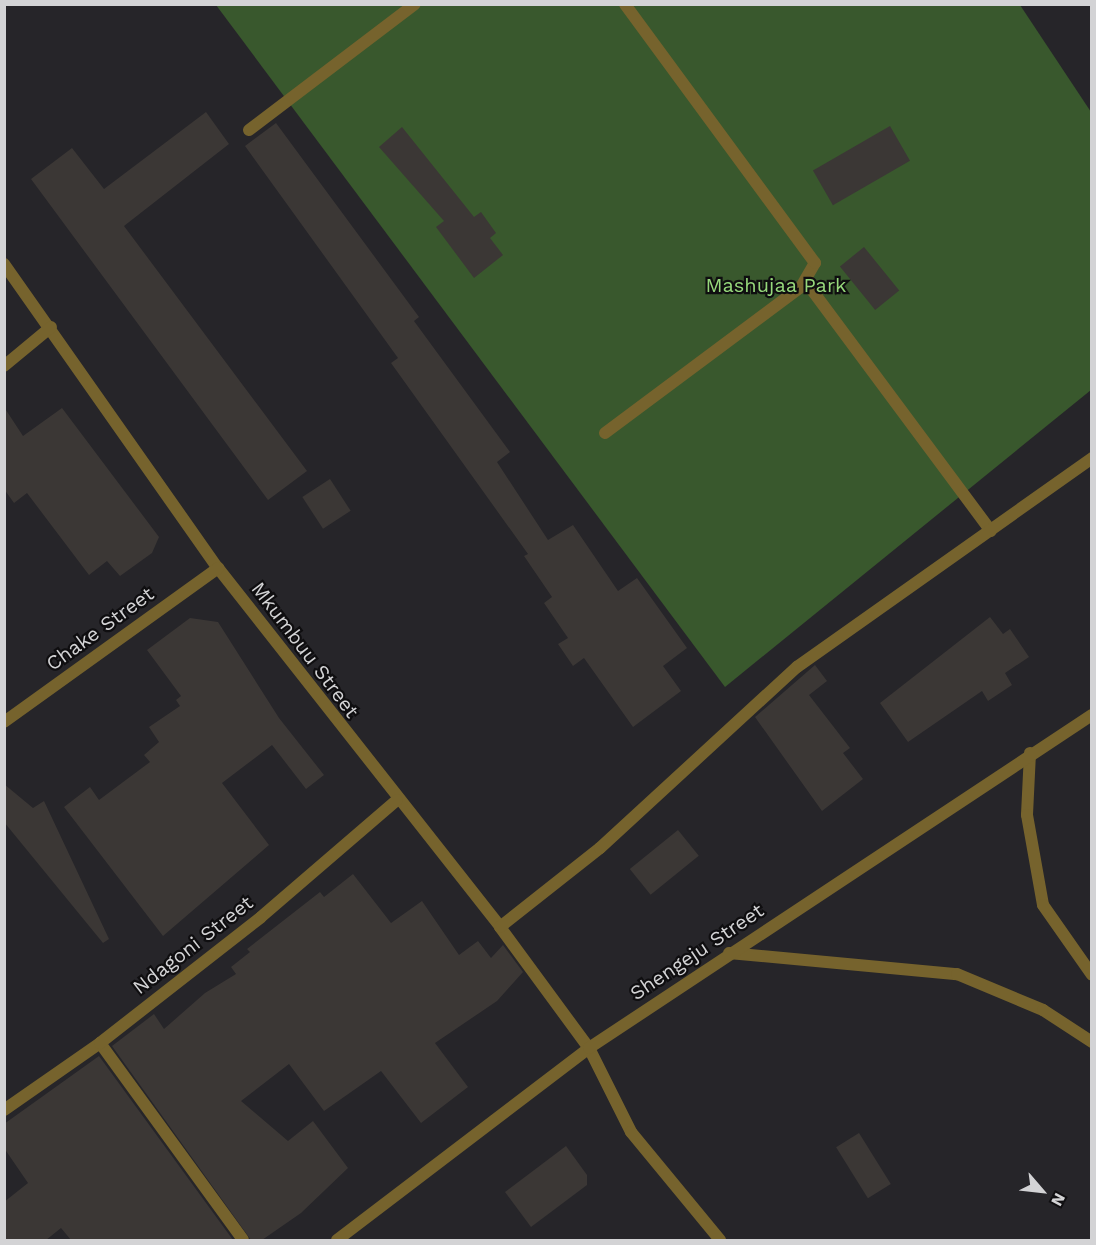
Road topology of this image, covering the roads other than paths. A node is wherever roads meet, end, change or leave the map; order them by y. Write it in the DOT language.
graph roads {
  1 [pos="415,4"];
  2 [pos="626,4"];
  3 [pos="249,130"];
  4 [pos="4,264"];
  5 [pos="806,282"];
  6 [pos="51,327"];
  7 [pos="4,366"];
  8 [pos="605,433"];
  9 [pos="1092,458"];
  10 [pos="991,531"];
  11 [pos="218,568"];
  12 [pos="1092,715"];
  13 [pos="4,722"];
  14 [pos="1030,753"];
  15 [pos="397,800"];
  16 [pos="500,927"];
  17 [pos="729,953"];
  18 [pos="1092,975"];
  19 [pos="1092,1042"];
  20 [pos="100,1043"];
  21 [pos="589,1048"];
  22 [pos="4,1110"];
  23 [pos="243,1240"];
  24 [pos="337,1240"];
  25 [pos="720,1240"];
  1 -- 3 [label="street"];
  2 -- 5 [label="street"];
  4 -- 6 [label="street, Mkumbuu Street"];
  5 -- 8 [label="street"];
  5 -- 10 [label="street"];
  6 -- 7 [label="street"];
  6 -- 11 [label="street, Mkumbuu Street"];
  9 -- 10 [label="street"];
  10 -- 16 [label="street"];
  11 -- 13 [label="street, Chake Street"];
  11 -- 15 [label="street, Mkumbuu Street"];
  12 -- 14 [label="street, Shengeju Street"];
  14 -- 17 [label="street, Shengeju Street"];
  14 -- 18 [label="street"];
  15 -- 16 [label="street, Mkumbuu Street"];
  15 -- 20 [label="street, Ndagoni Street"];
  16 -- 21 [label="street, Mkumbuu Street"];
  17 -- 19 [label="street"];
  17 -- 21 [label="street, Shengeju Street"];
  20 -- 22 [label="street, Ndagoni Street"];
  20 -- 23 [label="street"];
  21 -- 24 [label="street, Shengeju Street"];
  21 -- 25 [label="street, Mkumbuu Street"];
}
